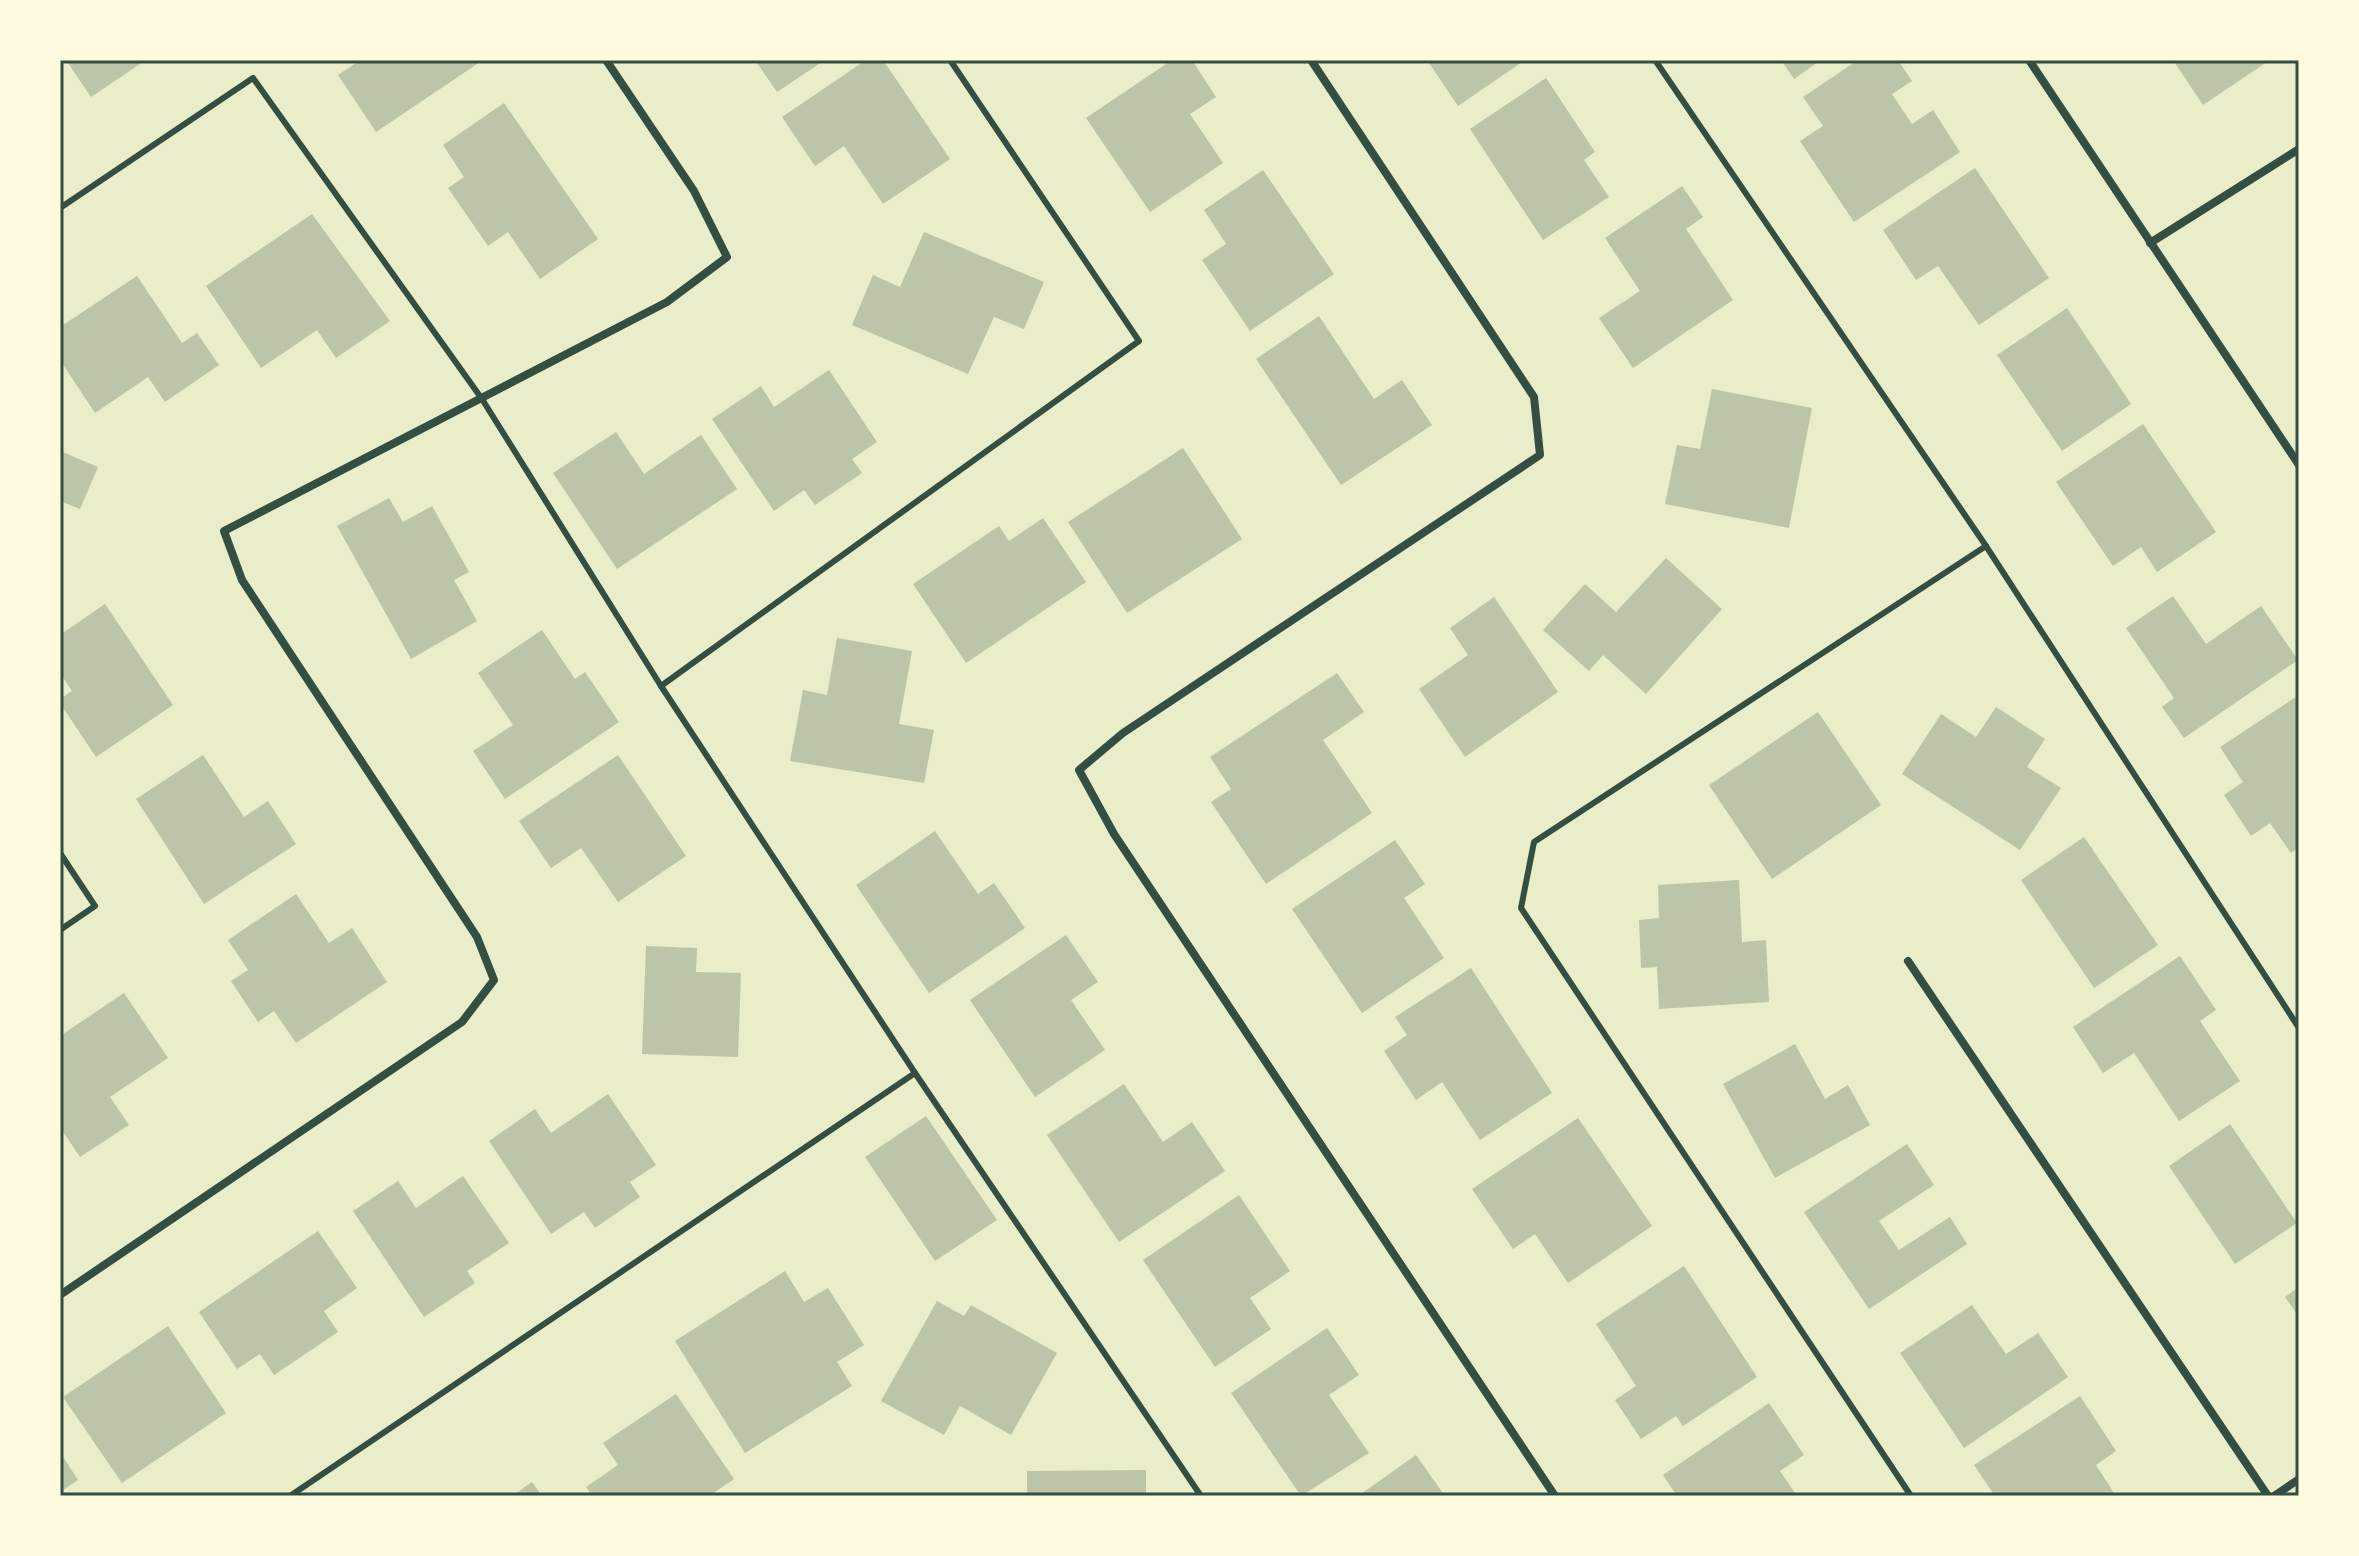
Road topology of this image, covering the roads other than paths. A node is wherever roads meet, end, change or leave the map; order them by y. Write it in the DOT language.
graph roads {
  1 [pos="606,60"];
  2 [pos="950,60"];
  3 [pos="1311,60"];
  4 [pos="1655,60"];
  5 [pos="2029,60"];
  6 [pos="2299,149"];
  7 [pos="60,208"];
  8 [pos="2150,243"];
  9 [pos="482,399"];
  10 [pos="2299,465"];
  11 [pos="1986,546"];
  12 [pos="661,686"];
  13 [pos="60,853"];
  14 [pos="60,930"];
  15 [pos="1908,961"];
  16 [pos="2299,1028"];
  17 [pos="915,1073"];
  18 [pos="60,1295"];
  19 [pos="2299,1479"];
  20 [pos="290,1496"];
  21 [pos="1201,1496"];
  22 [pos="1555,1496"];
  23 [pos="1911,1496"];
  24 [pos="2268,1496"];
  25 [pos="2274,1496"];
  1 -- 9 [label="street"];
  2 -- 12 [label="lane"];
  3 -- 22 [label="street"];
  4 -- 11 [label="lane"];
  5 -- 8 [label="street"];
  6 -- 8 [label="street"];
  7 -- 9 [label="lane"];
  8 -- 10 [label="street"];
  9 -- 12 [label="lane"];
  9 -- 18 [label="street"];
  11 -- 16 [label="lane"];
  11 -- 23 [label="lane"];
  12 -- 17 [label="lane"];
  13 -- 14 [label="lane"];
  15 -- 24 [label="street"];
  17 -- 20 [label="lane"];
  17 -- 21 [label="lane"];
  19 -- 25 [label="street"];
}
